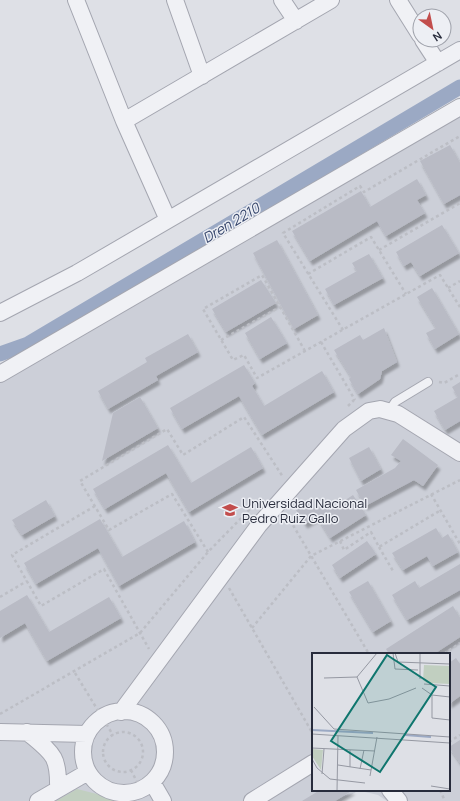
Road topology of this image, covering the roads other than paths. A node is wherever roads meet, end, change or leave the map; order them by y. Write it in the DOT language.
graph roads {
  1 [pos="76,0"];
  2 [pos="175,0"];
  3 [pos="282,0"];
  4 [pos="331,0"];
  5 [pos="398,0"];
  6 [pos="296,21"];
  7 [pos="412,22"];
  8 [pos="428,48"];
  9 [pos="460,50"];
  10 [pos="438,63"];
  11 [pos="202,76"];
  12 [pos="460,107"];
  13 [pos="124,121"];
  14 [pos="168,220"];
  15 [pos="0,313"];
  16 [pos="0,374"];
  17 [pos="428,382"];
  18 [pos="389,412"];
  19 [pos="460,453"];
  20 [pos="121,712"];
  21 [pos="0,732"];
  22 [pos="27,732"];
  23 [pos="87,734"];
  24 [pos="312,765"];
  25 [pos="88,772"];
  26 [pos="58,789"];
  27 [pos="147,791"];
  28 [pos="391,791"];
  29 [pos="38,801"];
  30 [pos="163,801"];
  31 [pos="252,801"];
  32 [pos="399,801"];
  1 -- 13 [label="street"];
  2 -- 11 [label="street"];
  3 -- 6 [label="street"];
  4 -- 6 [label="street"];
  5 -- 7 [label="street"];
  6 -- 11 [label="street"];
  8 -- 10 [label="street"];
  9 -- 10 [label="street"];
  10 -- 14 [label="street"];
  11 -- 13 [label="street"];
  12 -- 16 [label="street"];
  13 -- 14 [label="street"];
  14 -- 15 [label="street"];
  17 -- 18 [label="lane"];
  18 -- 19 [label="street"];
  18 -- 20 [label="street"];
  20 -- 23 [label="street"];
  20 -- 27 [label="street"];
  21 -- 22 [label="street"];
  22 -- 23 [label="street"];
  22 -- 26 [label="street"];
  23 -- 25 [label="street"];
  24 -- 31 [label="street"];
  25 -- 26 [label="street"];
  25 -- 27 [label="street"];
  26 -- 29 [label="street"];
  27 -- 30 [label="street"];
  28 -- 32 [label="street"];
}
